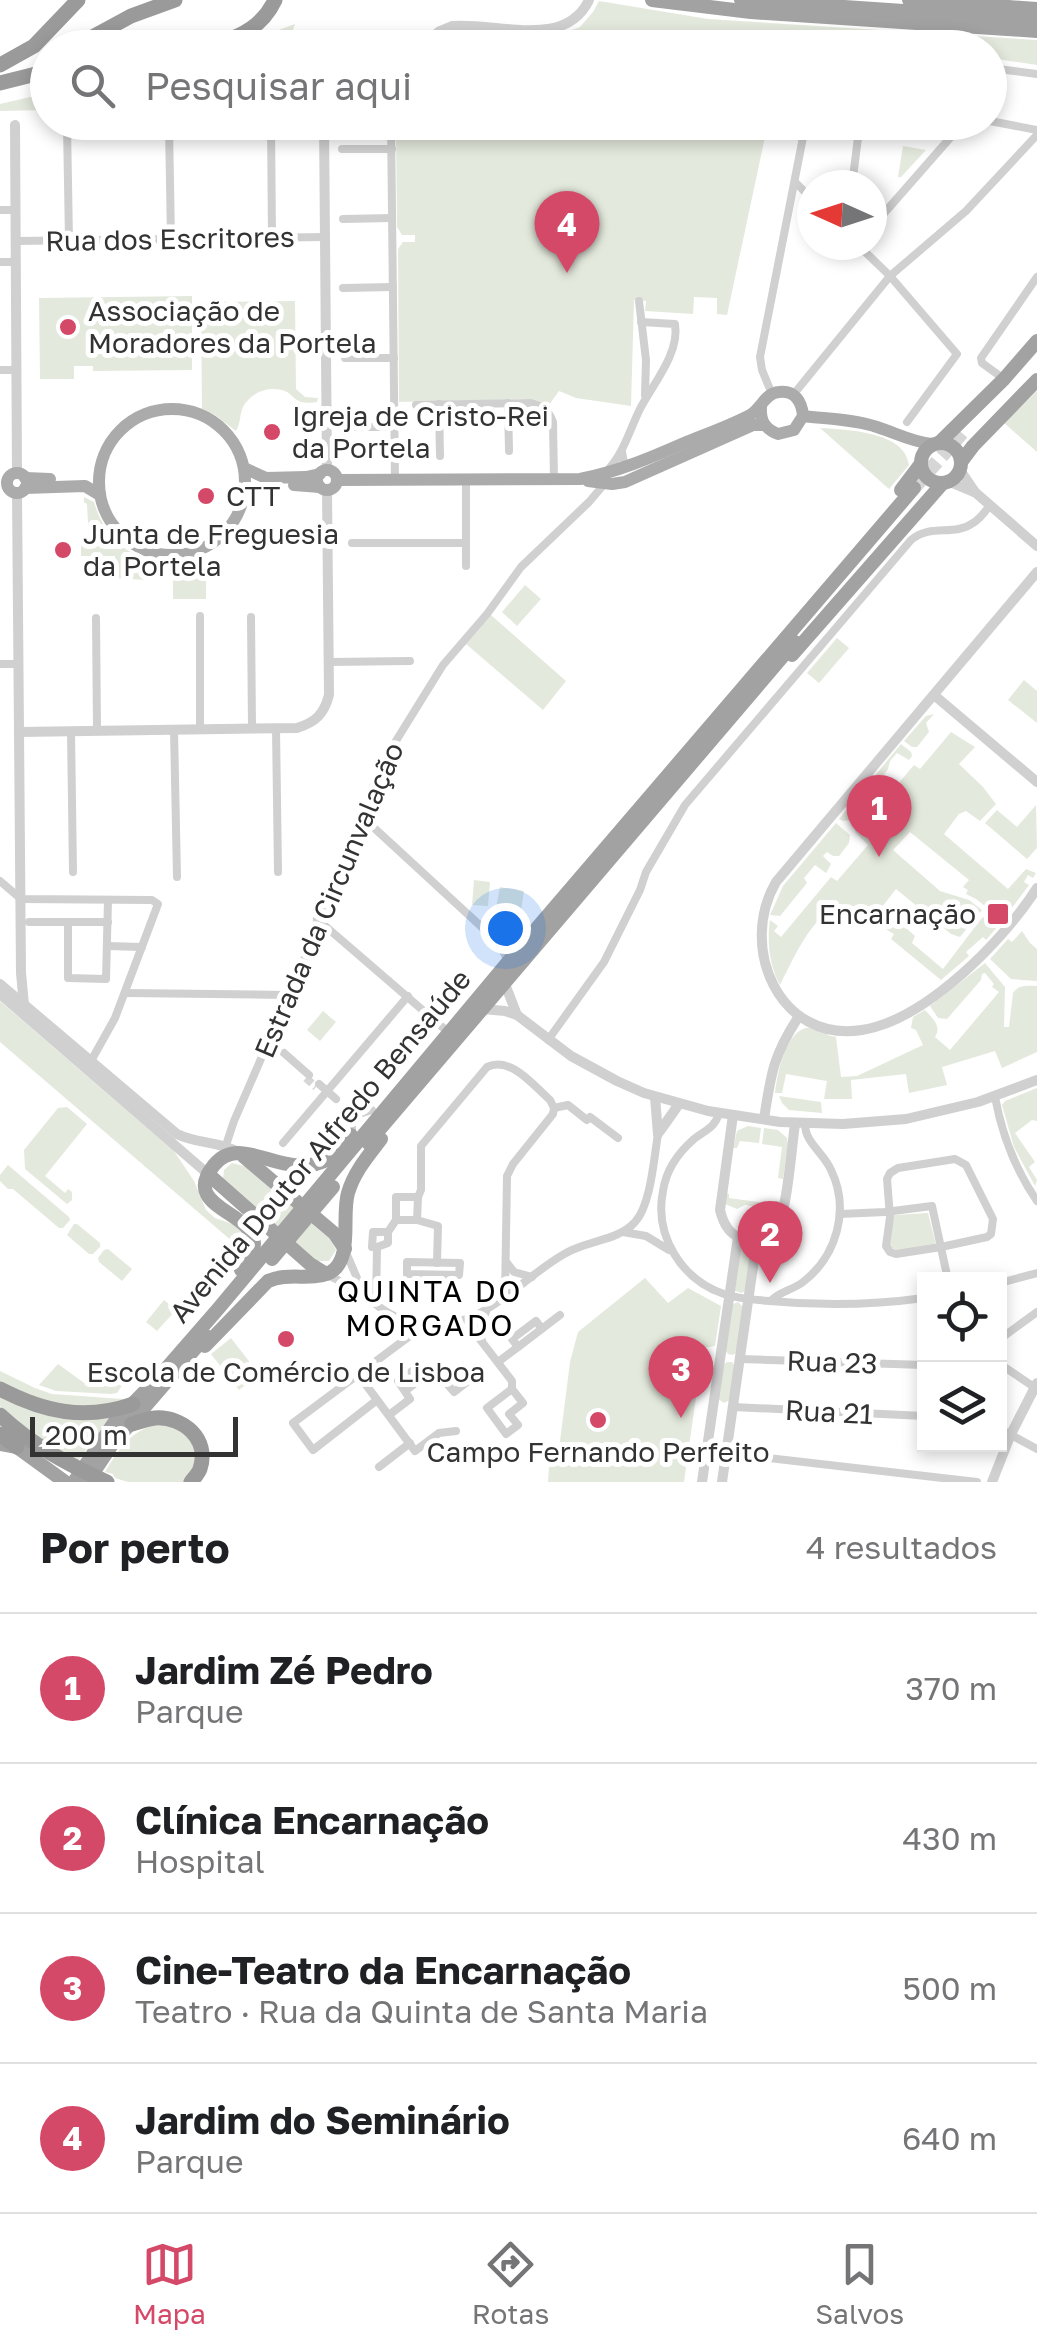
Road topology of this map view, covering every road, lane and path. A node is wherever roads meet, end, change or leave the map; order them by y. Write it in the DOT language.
graph roads {
  1 [pos="175,0"];
  2 [pos="590,0"];
  3 [pos="652,0"];
  4 [pos="741,0"];
  5 [pos="909,0"];
  6 [pos="273,4"];
  7 [pos="74,6"];
  8 [pos="1037,9"];
  9 [pos="1037,20"];
  10 [pos="50,30"];
  11 [pos="105,30"];
  12 [pos="250,30"];
  13 [pos="440,30"];
  14 [pos="544,30"];
  15 [pos="544,30"];
  16 [pos="1037,31"];
  17 [pos="30,48"];
  18 [pos="0,65"];
  19 [pos="30,69"];
  20 [pos="1007,70"];
  21 [pos="1037,74"];
  22 [pos="6,82"];
  23 [pos="15,125"];
  24 [pos="1007,126"];
  25 [pos="1037,132"];
  26 [pos="67,140"];
  27 [pos="170,140"];
  28 [pos="271,140"];
  29 [pos="324,140"];
  30 [pos="392,140"];
  31 [pos="803,140"];
  32 [pos="858,140"];
  33 [pos="948,140"];
  34 [pos="0,144"];
  35 [pos="15,144"];
  36 [pos="342,149"];
  37 [pos="392,149"];
  38 [pos="854,170"];
  39 [pos="795,182"];
  40 [pos="887,209"];
  41 [pos="0,210"];
  42 [pos="15,210"];
  43 [pos="343,218"];
  44 [pos="392,218"];
  45 [pos="325,237"];
  46 [pos="272,238"];
  47 [pos="170,239"];
  48 [pos="69,240"];
  49 [pos="15,241"];
  50 [pos="873,260"];
  51 [pos="0,262"];
  52 [pos="16,262"];
  53 [pos="890,276"];
  54 [pos="1037,277"];
  55 [pos="393,287"];
  56 [pos="342,288"];
  57 [pos="639,301"];
  58 [pos="640,322"];
  59 [pos="1037,341"];
  60 [pos="1037,354"];
  61 [pos="345,358"];
  62 [pos="394,358"];
  63 [pos="646,367"];
  64 [pos="1037,367"];
  65 [pos="0,370"];
  66 [pos="16,370"];
  67 [pos="662,371"];
  68 [pos="1004,379"];
  69 [pos="1037,380"];
  70 [pos="772,394"];
  71 [pos="793,394"];
  72 [pos="508,403"];
  73 [pos="439,404"];
  74 [pos="642,404"];
  75 [pos="416,405"];
  76 [pos="761,407"];
  77 [pos="802,416"];
  78 [pos="907,422"];
  79 [pos="764,425"];
  80 [pos="394,427"];
  81 [pos="346,428"];
  82 [pos="900,436"];
  83 [pos="936,444"];
  84 [pos="509,451"];
  85 [pos="440,456"];
  86 [pos="920,463"];
  87 [pos="623,467"];
  88 [pos="244,468"];
  89 [pos="100,470"];
  90 [pos="954,474"];
  91 [pos="603,479"];
  92 [pos="326,480"];
  93 [pos="394,480"];
  94 [pos="466,480"];
  95 [pos="554,480"];
  96 [pos="15,483"];
  97 [pos="917,491"];
  98 [pos="244,494"];
  99 [pos="100,495"];
  100 [pos="990,505"];
  101 [pos="466,543"];
  102 [pos="352,544"];
  103 [pos="1037,546"];
  104 [pos="466,566"];
  105 [pos="1035,578"];
  106 [pos="200,616"];
  107 [pos="251,617"];
  108 [pos="96,618"];
  109 [pos="410,661"];
  110 [pos="328,662"];
  111 [pos="0,664"];
  112 [pos="19,664"];
  113 [pos="768,667"];
  114 [pos="934,695"];
  115 [pos="252,728"];
  116 [pos="276,728"];
  117 [pos="174,729"];
  118 [pos="200,729"];
  119 [pos="97,730"];
  120 [pos="71,731"];
  121 [pos="19,732"];
  122 [pos="1037,782"];
  123 [pos="361,818"];
  124 [pos="73,872"];
  125 [pos="278,872"];
  126 [pos="177,878"];
  127 [pos="0,881"];
  128 [pos="1037,888"];
  129 [pos="21,900"];
  130 [pos="108,900"];
  131 [pos="317,919"];
  132 [pos="29,922"];
  133 [pos="68,922"];
  134 [pos="108,922"];
  135 [pos="498,942"];
  136 [pos="107,946"];
  137 [pos="142,947"];
  138 [pos="518,949"];
  139 [pos="508,961"];
  140 [pos="22,973"];
  141 [pos="0,983"];
  142 [pos="505,984"];
  143 [pos="125,993"];
  144 [pos="0,994"];
  145 [pos="289,995"];
  146 [pos="408,996"];
  147 [pos="24,1004"];
  148 [pos="484,1009"];
  149 [pos="516,1014"];
  150 [pos="799,1016"];
  151 [pos="448,1032"];
  152 [pos="548,1040"];
  153 [pos="283,1056"];
  154 [pos="91,1061"];
  155 [pos="430,1073"];
  156 [pos="307,1077"];
  157 [pos="1037,1080"];
  158 [pos="318,1086"];
  159 [pos="403,1087"];
  160 [pos="326,1093"];
  161 [pos="655,1096"];
  162 [pos="995,1097"];
  163 [pos="335,1100"];
  164 [pos="680,1104"];
  165 [pos="554,1108"];
  166 [pos="372,1110"];
  167 [pos="719,1113"];
  168 [pos="733,1115"];
  169 [pos="764,1119"];
  170 [pos="800,1124"];
  171 [pos="352,1133"];
  172 [pos="658,1134"];
  173 [pos="618,1138"];
  174 [pos="283,1143"];
  175 [pos="232,1148"];
  176 [pos="343,1168"];
  177 [pos="208,1174"];
  178 [pos="418,1197"];
  179 [pos="1037,1201"];
  180 [pos="890,1212"];
  181 [pos="840,1214"];
  182 [pos="396,1220"];
  183 [pos="418,1220"];
  184 [pos="388,1232"];
  185 [pos="623,1232"];
  186 [pos="738,1237"];
  187 [pos="757,1240"];
  188 [pos="377,1247"];
  189 [pos="941,1248"];
  190 [pos="345,1250"];
  191 [pos="674,1254"];
  192 [pos="506,1259"];
  193 [pos="438,1262"];
  194 [pos="376,1267"];
  195 [pos="946,1272"];
  196 [pos="1037,1273"];
  197 [pos="326,1274"];
  198 [pos="532,1277"];
  199 [pos="358,1278"];
  200 [pos="248,1280"];
  201 [pos="1007,1281"];
  202 [pos="798,1286"];
  203 [pos="362,1292"];
  204 [pos="729,1296"];
  205 [pos="505,1297"];
  206 [pos="754,1299"];
  207 [pos="917,1299"];
  208 [pos="771,1301"];
  209 [pos="376,1304"];
  210 [pos="802,1304"];
  211 [pos="218,1309"];
  212 [pos="488,1310"];
  213 [pos="1037,1312"];
  214 [pos="560,1315"];
  215 [pos="450,1324"];
  216 [pos="431,1325"];
  217 [pos="1007,1334"];
  218 [pos="482,1341"];
  219 [pos="740,1359"];
  220 [pos="498,1362"];
  221 [pos="917,1366"];
  222 [pos="1007,1368"];
  223 [pos="179,1370"];
  224 [pos="358,1374"];
  225 [pos="447,1384"];
  226 [pos="1036,1386"];
  227 [pos="512,1389"];
  228 [pos="0,1390"];
  229 [pos="378,1400"];
  230 [pos="133,1404"];
  231 [pos="713,1406"];
  232 [pos="733,1407"];
  233 [pos="509,1414"];
  234 [pos="389,1415"];
  235 [pos="0,1416"];
  236 [pos="917,1416"];
  237 [pos="497,1423"];
  238 [pos="132,1424"];
  239 [pos="1007,1429"];
  240 [pos="456,1431"];
  241 [pos="1007,1433"];
  242 [pos="0,1434"];
  243 [pos="410,1443"];
  244 [pos="105,1445"];
  245 [pos="8,1446"];
  246 [pos="1037,1449"];
  247 [pos="1000,1452"];
  248 [pos="726,1453"];
  249 [pos="378,1467"];
  250 [pos="64,1482"];
  251 [pos="74,1482"];
  252 [pos="87,1482"];
  253 [pos="107,1482"];
  254 [pos="191,1482"];
  255 [pos="702,1482"];
  256 [pos="722,1482"];
  257 [pos="977,1482"];
  258 [pos="992,1482"];
  1 -- 11 [label="highway"];
  2 -- 14 [label="street"];
  3 -- 16 [label="highway"];
  4 -- 9 [label="highway"];
  5 -- 8 [label="highway"];
  6 -- 12 [label="highway"];
  7 -- 10 [label="highway"];
  13 -- 15 [label="street"];
  17 -- 18 [label="highway"];
  19 -- 22 [label="highway"];
  20 -- 21 [label="street"];
  23 -- 35 [label="street"];
  24 -- 25 [label="street"];
  25 -- 53 [label="street"];
  26 -- 48 [label="street"];
  27 -- 47 [label="street"];
  28 -- 46 [label="street"];
  29 -- 45 [label="street"];
  30 -- 37 [label="street"];
  31 -- 39 [label="street"];
  32 -- 38 [label="street"];
  33 -- 40 [label="street"];
  34 -- 35 [label="street"];
  35 -- 42 [label="street"];
  36 -- 37 [label="street"];
  37 -- 44 [label="street"];
  39 -- 70 [label="street"];
  41 -- 42 [label="street"];
  42 -- 49 [label="street"];
  43 -- 44 [label="street"];
  44 -- 55 [label="street"];
  45 -- 46 [label="street, Rua dos Escritores"];
  45 -- 92 [label="street"];
  46 -- 47 [label="street, Rua dos Escritores"];
  47 -- 48 [label="street, Rua dos Escritores"];
  48 -- 49 [label="street, Rua dos Escritores"];
  49 -- 52 [label="street"];
  50 -- 53 [label="street"];
  51 -- 52 [label="street"];
  52 -- 66 [label="street"];
  53 -- 71 [label="street"];
  53 -- 78 [label="street"];
  54 -- 68 [label="street"];
  55 -- 56 [label="street"];
  55 -- 62 [label="street"];
  57 -- 58 [label="street"];
  58 -- 63 [label="street"];
  58 -- 67 [label="street"];
  59 -- 68 [label="highway"];
  60 -- 64 [label="highway"];
  61 -- 62 [label="street"];
  62 -- 80 [label="street"];
  63 -- 67 [label="street"];
  63 -- 74 [label="street"];
  65 -- 66 [label="street"];
  66 -- 96 [label="street"];
  67 -- 74 [label="street"];
  68 -- 83 [label="highway"];
  69 -- 90 [label="highway, Avenida Doutor Alfredo Bensaúde"];
  70 -- 71 [label="main road"];
  70 -- 76 [label="main road"];
  71 -- 77 [label="main road"];
  72 -- 73 [label="street"];
  72 -- 84 [label="street"];
  72 -- 95 [label="street"];
  73 -- 75 [label="street"];
  73 -- 85 [label="street"];
  74 -- 87 [label="street"];
  76 -- 79 [label="main road"];
  76 -- 87 [label="main road"];
  77 -- 79 [label="main road"];
  77 -- 82 [label="main road"];
  79 -- 87 [label="main road"];
  80 -- 81 [label="street"];
  80 -- 93 [label="street"];
  82 -- 83 [label="main road"];
  82 -- 86 [label="main road"];
  83 -- 86 [label="highway"];
  83 -- 90 [label="highway"];
  86 -- 90 [label="highway"];
  86 -- 113 [label="highway, Avenida Doutor Alfredo Bensaúde"];
  87 -- 91 [label="street, Estrada da Circunvalação"];
  87 -- 91 [label="main road"];
  88 -- 89 [label="main road"];
  88 -- 92 [label="main road"];
  88 -- 98 [label="main road"];
  89 -- 96 [label="main road"];
  89 -- 99 [label="main road"];
  90 -- 100 [label="street"];
  90 -- 113 [label="highway, Avenida Doutor Alfredo Bensaúde"];
  91 -- 95 [label="main road"];
  91 -- 123 [label="street, Estrada da Circunvalação"];
  92 -- 93 [label="main road"];
  92 -- 98 [label="main road"];
  92 -- 110 [label="street"];
  93 -- 94 [label="main road"];
  94 -- 95 [label="main road"];
  94 -- 101 [label="street"];
  96 -- 99 [label="main road"];
  96 -- 112 [label="street"];
  97 -- 113 [label="highway, Avenida Doutor Alfredo Bensaúde"];
  98 -- 99 [label="main road"];
  100 -- 103 [label="street"];
  100 -- 152 [label="street"];
  101 -- 102 [label="street"];
  101 -- 104 [label="street"];
  105 -- 114 [label="street"];
  106 -- 118 [label="street"];
  107 -- 115 [label="street"];
  108 -- 119 [label="street"];
  109 -- 110 [label="street"];
  110 -- 116 [label="street"];
  111 -- 112 [label="street"];
  112 -- 121 [label="street"];
  113 -- 138 [label="highway, Avenida Doutor Alfredo Bensaúde"];
  113 -- 142 [label="highway, Avenida Doutor Alfredo Bensaúde"];
  114 -- 122 [label="street"];
  114 -- 150 [label="street"];
  115 -- 116 [label="street"];
  115 -- 118 [label="street"];
  116 -- 125 [label="street"];
  117 -- 118 [label="street"];
  117 -- 119 [label="street"];
  117 -- 126 [label="street"];
  119 -- 120 [label="street"];
  120 -- 121 [label="street"];
  120 -- 124 [label="street"];
  121 -- 129 [label="street"];
  123 -- 131 [label="street, Estrada da Circunvalação"];
  123 -- 135 [label="street"];
  127 -- 129 [label="street"];
  128 -- 150 [label="street"];
  129 -- 130 [label="street"];
  129 -- 140 [label="street"];
  130 -- 134 [label="street"];
  130 -- 137 [label="street"];
  131 -- 145 [label="street, Estrada da Circunvalação"];
  131 -- 146 [label="street"];
  132 -- 133 [label="street"];
  133 -- 134 [label="street"];
  133 -- 136 [label="street"];
  134 -- 136 [label="street"];
  135 -- 138 [label="street"];
  135 -- 139 [label="street"];
  136 -- 137 [label="street"];
  137 -- 143 [label="street"];
  138 -- 139 [label="highway, Avenida Doutor Alfredo Bensaúde"];
  139 -- 151 [label="highway, Avenida Doutor Alfredo Bensaúde"];
  140 -- 141 [label="street"];
  140 -- 147 [label="street"];
  141 -- 147 [label="street"];
  142 -- 148 [label="highway, Avenida Doutor Alfredo Bensaúde"];
  142 -- 149 [label="street"];
  143 -- 145 [label="street"];
  143 -- 154 [label="street"];
  144 -- 177 [label="street"];
  145 -- 175 [label="street, Estrada da Circunvalação"];
  146 -- 151 [label="street"];
  146 -- 160 [label="street"];
  147 -- 154 [label="street"];
  148 -- 149 [label="street"];
  148 -- 155 [label="highway, Avenida Doutor Alfredo Bensaúde"];
  149 -- 152 [label="street"];
  150 -- 169 [label="street"];
  151 -- 159 [label="highway, Avenida Doutor Alfredo Bensaúde"];
  152 -- 161 [label="street"];
  153 -- 156 [label="street"];
  154 -- 175 [label="street"];
  155 -- 176 [label="highway, Avenida Doutor Alfredo Bensaúde"];
  155 -- 190 [label="highway"];
  157 -- 162 [label="street"];
  158 -- 160 [label="street"];
  159 -- 166 [label="highway"];
  159 -- 176 [label="highway, Avenida Doutor Alfredo Bensaúde"];
  160 -- 163 [label="street"];
  160 -- 174 [label="street"];
  161 -- 164 [label="street"];
  161 -- 172 [label="street"];
  162 -- 170 [label="street"];
  162 -- 179 [label="street"];
  164 -- 167 [label="street"];
  164 -- 172 [label="street"];
  165 -- 173 [label="street"];
  165 -- 178 [label="street"];
  165 -- 192 [label="street"];
  166 -- 171 [label="highway"];
  166 -- 171 [label="street"];
  167 -- 168 [label="street"];
  167 -- 191 [label="street"];
  168 -- 169 [label="street"];
  168 -- 186 [label="street"];
  169 -- 170 [label="street"];
  170 -- 181 [label="street"];
  170 -- 187 [label="street"];
  171 -- 175 [label="highway"];
  172 -- 185 [label="street"];
  175 -- 177 [label="highway"];
  175 -- 190 [label="highway"];
  176 -- 200 [label="highway, Avenida Doutor Alfredo Bensaúde"];
  177 -- 197 [label="highway"];
  177 -- 211 [label="highway"];
  178 -- 182 [label="street"];
  178 -- 183 [label="street"];
  180 -- 181 [label="street"];
  180 -- 189 [label="street"];
  180 -- 189 [label="street"];
  180 -- 189 [label="street"];
  181 -- 202 [label="street"];
  182 -- 183 [label="street"];
  182 -- 184 [label="street"];
  183 -- 193 [label="street"];
  184 -- 188 [label="street"];
  184 -- 188 [label="street"];
  185 -- 191 [label="street"];
  185 -- 198 [label="street"];
  186 -- 187 [label="street"];
  186 -- 204 [label="street"];
  187 -- 206 [label="street"];
  188 -- 194 [label="street"];
  189 -- 195 [label="street"];
  190 -- 197 [label="highway"];
  190 -- 199 [label="street"];
  191 -- 204 [label="street"];
  192 -- 198 [label="street"];
  192 -- 205 [label="street"];
  193 -- 193 [label="street"];
  194 -- 199 [label="street"];
  194 -- 209 [label="street"];
  196 -- 201 [label="street"];
  197 -- 203 [label="street"];
  197 -- 223 [label="highway"];
  198 -- 205 [label="street"];
  199 -- 203 [label="street"];
  200 -- 211 [label="highway, Avenida Doutor Alfredo Bensaúde"];
  200 -- 223 [label="highway, Avenida Doutor Alfredo Bensaúde"];
  202 -- 208 [label="street"];
  202 -- 210 [label="street"];
  203 -- 209 [label="street"];
  204 -- 206 [label="street"];
  204 -- 231 [label="street"];
  205 -- 212 [label="street"];
  206 -- 208 [label="street"];
  206 -- 219 [label="street"];
  207 -- 210 [label="street"];
  208 -- 210 [label="street"];
  209 -- 216 [label="street"];
  211 -- 230 [label="highway, Avenida Doutor Alfredo Bensaúde"];
  212 -- 215 [label="street"];
  212 -- 218 [label="street"];
  213 -- 217 [label="street"];
  214 -- 220 [label="street"];
  215 -- 216 [label="street"];
  215 -- 218 [label="street"];
  216 -- 224 [label="street"];
  218 -- 220 [label="street"];
  219 -- 221 [label="street, Rua 23"];
  219 -- 232 [label="street"];
  220 -- 227 [label="street"];
  222 -- 226 [label="street"];
  223 -- 238 [label="highway, Avenida Doutor Alfredo Bensaúde"];
  224 -- 229 [label="street"];
  224 -- 229 [label="street"];
  225 -- 234 [label="street"];
  226 -- 239 [label="street"];
  227 -- 233 [label="street"];
  227 -- 237 [label="street"];
  228 -- 230 [label="highway"];
  229 -- 234 [label="street"];
  230 -- 244 [label="highway, Avenida Doutor Alfredo Bensaúde"];
  231 -- 232 [label="street"];
  231 -- 255 [label="street"];
  232 -- 236 [label="street, Rua 21"];
  232 -- 248 [label="street"];
  233 -- 237 [label="street"];
  233 -- 237 [label="street"];
  234 -- 243 [label="street"];
  235 -- 253 [label="highway"];
  238 -- 244 [label="highway, Avenida Doutor Alfredo Bensaúde"];
  238 -- 254 [label="highway"];
  240 -- 243 [label="street"];
  241 -- 246 [label="street"];
  242 -- 245 [label="highway"];
  243 -- 249 [label="street"];
  244 -- 251 [label="highway, Avenida Doutor Alfredo Bensaúde"];
  244 -- 252 [label="highway, Avenida Doutor Alfredo Bensaúde"];
  245 -- 250 [label="highway"];
  247 -- 258 [label="street"];
  248 -- 256 [label="street"];
  248 -- 257 [label="street"];
}
